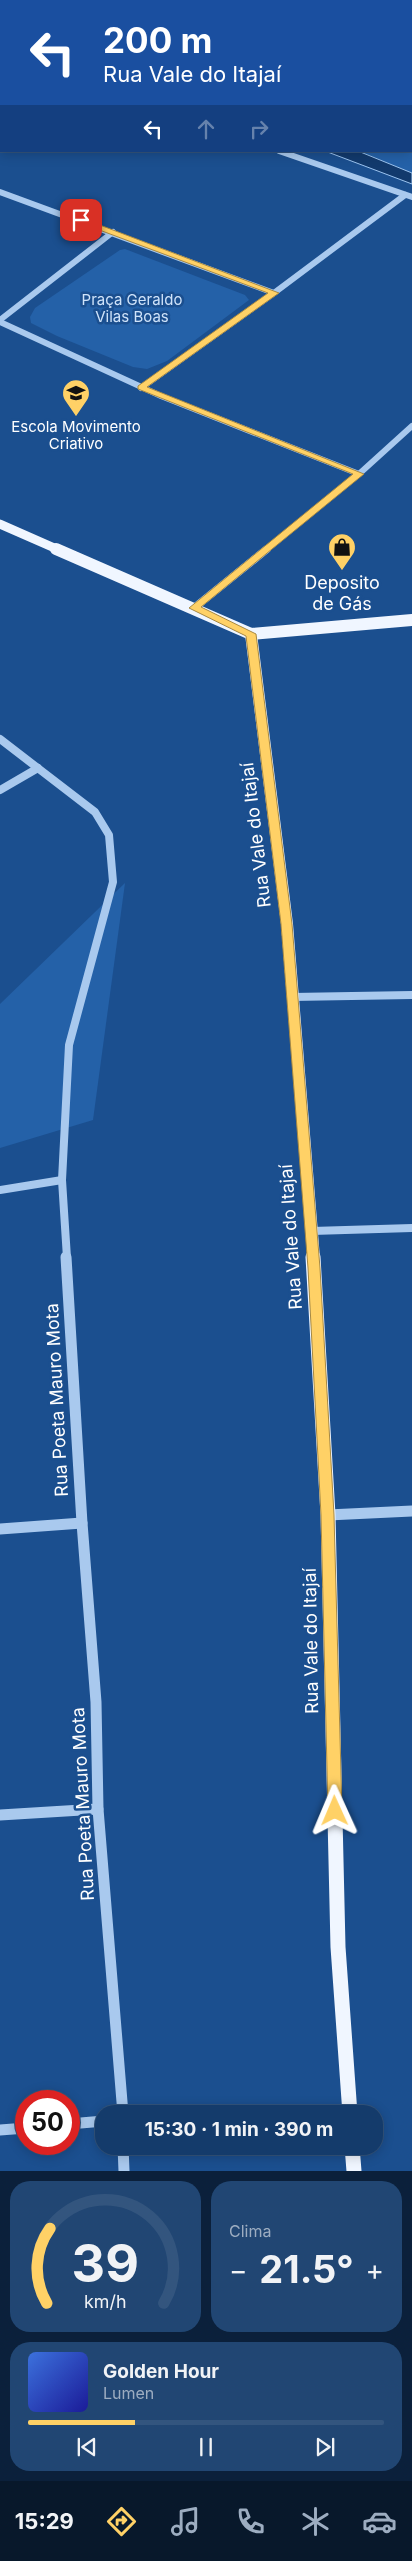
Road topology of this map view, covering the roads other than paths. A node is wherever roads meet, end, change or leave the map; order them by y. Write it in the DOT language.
graph roads {
  1 [pos="282,152"];
  2 [pos="0,192"];
  3 [pos="409,196"];
  4 [pos="114,232"];
  5 [pos="274,293"];
  6 [pos="0,321"];
  7 [pos="141,388"];
  8 [pos="412,426"];
  9 [pos="359,474"];
  10 [pos="0,524"];
  11 [pos="194,608"];
  12 [pos="412,620"];
  13 [pos="251,634"];
  14 [pos="0,739"];
  15 [pos="38,768"];
  16 [pos="0,790"];
  17 [pos="412,995"];
  18 [pos="292,996"];
  19 [pos="62,1180"];
  20 [pos="0,1190"];
  21 [pos="412,1228"];
  22 [pos="312,1230"];
  23 [pos="412,1511"];
  24 [pos="328,1515"];
  25 [pos="82,1523"];
  26 [pos="0,1529"];
  27 [pos="98,1809"];
  28 [pos="0,1815"];
  29 [pos="121,2105"];
  30 [pos="349,2105"];
  31 [pos="95,2121"];
  32 [pos="80,2123"];
  33 [pos="15,2129"];
  34 [pos="0,2130"];
  35 [pos="123,2155"];
  36 [pos="353,2155"];
  37 [pos="124,2171"];
  38 [pos="354,2171"];
  1 -- 3 [label="street"];
  2 -- 4 [label="street"];
  3 -- 5 [label="street"];
  4 -- 5 [label="street"];
  4 -- 6 [label="street"];
  5 -- 7 [label="street"];
  6 -- 7 [label="street"];
  7 -- 9 [label="street"];
  8 -- 9 [label="street"];
  9 -- 11 [label="street"];
  10 -- 11 [label="main road"];
  11 -- 13 [label="main road"];
  12 -- 13 [label="main road"];
  13 -- 18 [label="main road, Rua Vale do Itajaí"];
  14 -- 15 [label="street, Rua Poeta Mauro Mota"];
  15 -- 16 [label="street"];
  15 -- 19 [label="street, Rua Poeta Mauro Mota"];
  17 -- 18 [label="street"];
  18 -- 22 [label="main road, Rua Vale do Itajaí"];
  19 -- 20 [label="street"];
  19 -- 25 [label="street, Rua Poeta Mauro Mota"];
  21 -- 22 [label="street"];
  22 -- 24 [label="main road, Rua Vale do Itajaí"];
  23 -- 24 [label="street"];
  24 -- 30 [label="main road, Rua Vale do Itajaí"];
  25 -- 26 [label="street"];
  25 -- 27 [label="street, Rua Poeta Mauro Mota"];
  27 -- 28 [label="street"];
  27 -- 29 [label="street, Rua Poeta Mauro Mota"];
  31 -- 32 [label="street"];
  33 -- 34 [label="street"];
  35 -- 37 [label="street"];
  36 -- 38 [label="main road"];
}
